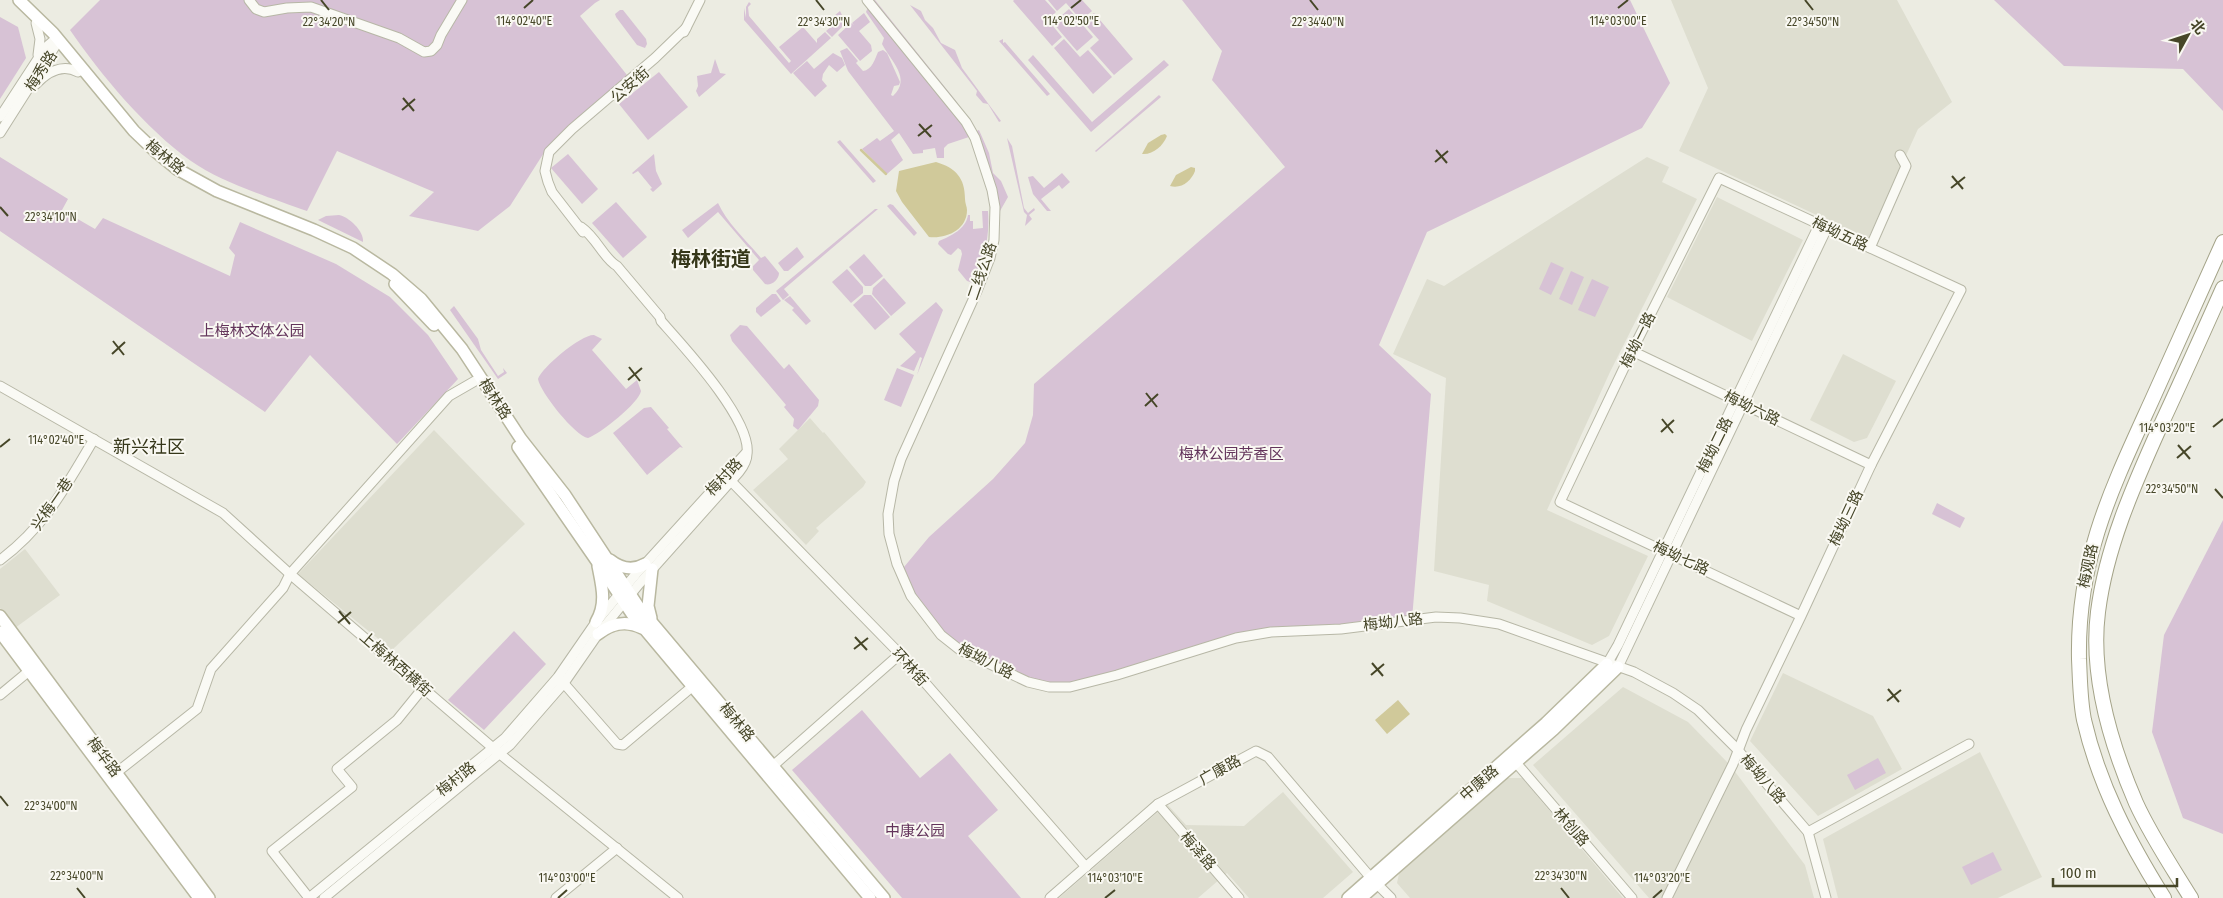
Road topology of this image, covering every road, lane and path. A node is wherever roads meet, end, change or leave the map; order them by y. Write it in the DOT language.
graph roads {
  1 [pos="8,0"];
  2 [pos="20,0"];
  3 [pos="249,0"];
  4 [pos="462,0"];
  5 [pos="700,0"];
  6 [pos="705,0"];
  7 [pos="868,0"];
  8 [pos="696,12"];
  9 [pos="36,23"];
  10 [pos="56,43"];
  11 [pos="37,60"];
  12 [pos="78,72"];
  13 [pos="18,106"];
  14 [pos="0,116"];
  15 [pos="0,133"];
  16 [pos="1900,155"];
  17 [pos="1718,178"];
  18 [pos="1823,227"];
  19 [pos="2223,242"];
  20 [pos="1870,248"];
  21 [pos="2223,288"];
  22 [pos="1960,290"];
  23 [pos="1632,351"];
  24 [pos="475,381"];
  25 [pos="0,386"];
  26 [pos="1740,402"];
  27 [pos="94,439"];
  28 [pos="748,452"];
  29 [pos="1871,465"];
  30 [pos="728,478"];
  31 [pos="1560,502"];
  32 [pos="1668,552"];
  33 [pos="601,558"];
  34 [pos="0,560"];
  35 [pos="897,564"];
  36 [pos="648,567"];
  37 [pos="290,574"];
  38 [pos="625,594"];
  39 [pos="0,616"];
  40 [pos="1802,616"];
  41 [pos="596,622"];
  42 [pos="650,627"];
  43 [pos="0,632"];
  44 [pos="598,634"];
  45 [pos="900,654"];
  46 [pos="1612,666"];
  47 [pos="29,671"];
  48 [pos="561,680"];
  49 [pos="693,686"];
  50 [pos="423,688"];
  51 [pos="0,695"];
  52 [pos="1969,744"];
  53 [pos="1737,749"];
  54 [pos="497,751"];
  55 [pos="1513,759"];
  56 [pos="774,765"];
  57 [pos="116,773"];
  58 [pos="1158,804"];
  59 [pos="1808,832"];
  60 [pos="2161,847"];
  61 [pos="617,848"];
  62 [pos="1086,867"];
  63 [pos="1374,881"];
  64 [pos="2163,897"];
  65 [pos="199,898"];
  66 [pos="209,898"];
  67 [pos="309,898"];
  68 [pos="324,898"];
  69 [pos="556,898"];
  70 [pos="678,898"];
  71 [pos="870,898"];
  72 [pos="884,898"];
  73 [pos="1050,898"];
  74 [pos="1239,898"];
  75 [pos="1348,898"];
  76 [pos="1361,898"];
  77 [pos="1391,898"];
  78 [pos="1632,898"];
  79 [pos="1667,898"];
  80 [pos="1826,898"];
  81 [pos="2191,898"];
  82 [pos="2198,898"];
  1 -- 9 [label="main road, 梅林路"];
  2 -- 10 [label="main road, 梅林路"];
  3 -- 4 [label="street"];
  5 -- 8 [label="street, 公安街"];
  6 -- 8 [label="street, 公安街"];
  7 -- 35 [label="street, 二线公路"];
  8 -- 28 [label="street, 公安街"];
  9 -- 10 [label="main road, 梅林路"];
  9 -- 11 [label="street"];
  10 -- 11 [label="street, 梅秀路"];
  10 -- 12 [label="main road, 梅林路"];
  10 -- 13 [label="street, 梅秀路"];
  10 -- 33 [label="main road, 梅林路"];
  11 -- 14 [label="street, 梅秀路"];
  12 -- 13 [label="street"];
  12 -- 24 [label="main road, 梅林路"];
  13 -- 15 [label="street, 梅秀路"];
  16 -- 20 [label="street"];
  17 -- 18 [label="street, 梅坳五路"];
  17 -- 23 [label="street, 梅坳一路"];
  18 -- 20 [label="street, 梅坳五路"];
  18 -- 26 [label="street, 梅坳二路"];
  19 -- 64 [label="highway, 梅观路"];
  20 -- 22 [label="street, 梅坳五路"];
  21 -- 60 [label="highway, 梅观路"];
  22 -- 29 [label="street, 梅坳三路"];
  23 -- 26 [label="street, 梅坳六路"];
  23 -- 31 [label="street, 梅坳一路"];
  24 -- 33 [label="main road, 梅林路"];
  24 -- 37 [label="street"];
  25 -- 27 [label="street, 上梅林西横街"];
  26 -- 29 [label="street, 梅坳六路"];
  26 -- 32 [label="street, 梅坳二路"];
  27 -- 34 [label="street, 兴梅一巷"];
  27 -- 37 [label="street, 上梅林西横街"];
  28 -- 30 [label="street, 梅村路"];
  29 -- 40 [label="street, 梅坳三路"];
  30 -- 36 [label="street, 梅村路"];
  30 -- 45 [label="street, 环林街"];
  31 -- 32 [label="street, 梅坳七路"];
  32 -- 40 [label="street, 梅坳七路"];
  32 -- 46 [label="street, 梅坳二路"];
  33 -- 36 [label="main road"];
  33 -- 38 [label="main road, 梅林路"];
  33 -- 41 [label="main road"];
  35 -- 46 [label="street, 梅坳八路"];
  36 -- 38 [label="street, 梅村路"];
  36 -- 42 [label="main road"];
  37 -- 50 [label="street, 上梅林西横街"];
  37 -- 57 [label="street"];
  38 -- 41 [label="street, 梅村路"];
  38 -- 42 [label="main road, 梅林路"];
  38 -- 44 [label="street, 梅村路"];
  39 -- 57 [label="main road, 梅华路"];
  40 -- 53 [label="street, 梅坳三路"];
  41 -- 48 [label="street, 梅村路"];
  42 -- 44 [label="main road"];
  42 -- 49 [label="main road, 梅林路"];
  42 -- 56 [label="main road, 梅林路"];
  43 -- 47 [label="main road, 梅华路"];
  44 -- 48 [label="street, 梅村路"];
  45 -- 56 [label="street"];
  45 -- 62 [label="street, 环林街"];
  46 -- 53 [label="street, 梅坳八路"];
  46 -- 55 [label="main road, 中康路"];
  47 -- 51 [label="street"];
  47 -- 65 [label="main road, 梅华路"];
  48 -- 49 [label="street"];
  48 -- 54 [label="street, 梅村路"];
  49 -- 71 [label="main road, 梅林路"];
  50 -- 54 [label="street, 上梅林西横街"];
  50 -- 67 [label="street"];
  52 -- 59 [label="street"];
  53 -- 59 [label="street, 梅坳八路"];
  53 -- 79 [label="street, 梅坳三路"];
  54 -- 61 [label="street, 上梅林西横街"];
  54 -- 67 [label="street, 梅村路"];
  54 -- 68 [label="street, 梅村路"];
  55 -- 63 [label="main road, 中康路"];
  55 -- 78 [label="street, 林创路"];
  56 -- 72 [label="main road, 梅林路"];
  57 -- 66 [label="main road, 梅华路"];
  58 -- 62 [label="street, 广康路"];
  58 -- 63 [label="street, 广康路"];
  58 -- 74 [label="street, 梅泽路"];
  59 -- 80 [label="street, 梅坳八路"];
  60 -- 81 [label="highway, 梅观路"];
  60 -- 82 [label="highway"];
  61 -- 69 [label="street"];
  61 -- 70 [label="street, 上梅林西横街"];
  62 -- 73 [label="street, 广康路"];
  63 -- 75 [label="main road, 中康路"];
  63 -- 76 [label="main road, 中康路"];
  63 -- 77 [label="street, 广康路"];
}
